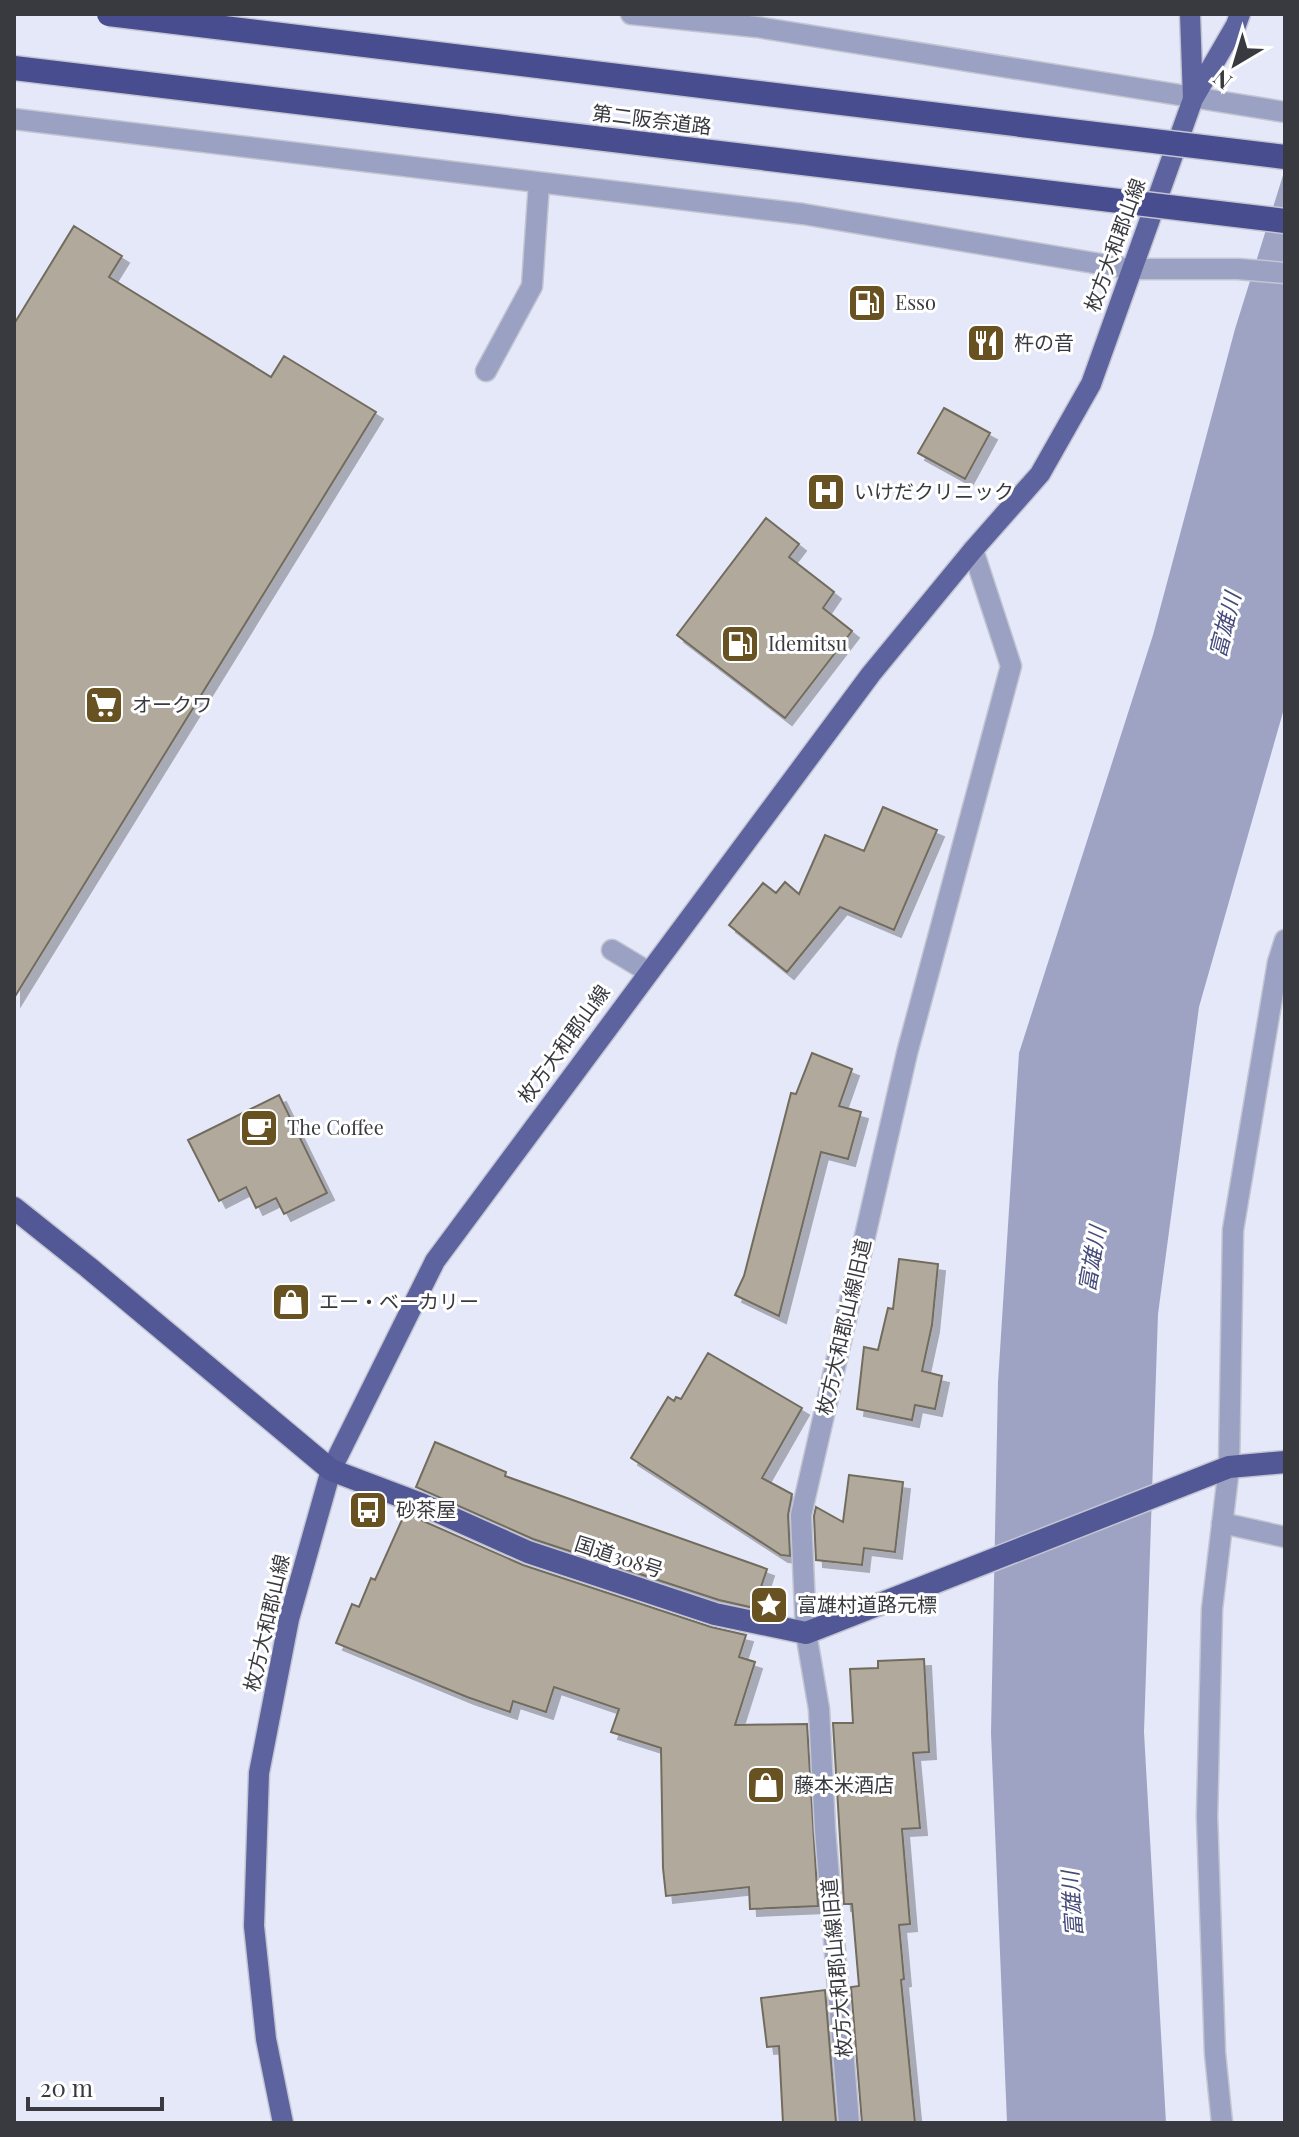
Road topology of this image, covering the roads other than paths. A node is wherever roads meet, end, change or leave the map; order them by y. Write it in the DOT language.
graph roads {
  1 [pos="109,14"];
  2 [pos="631,14"];
  3 [pos="1190,14"];
  4 [pos="1240,14"];
  5 [pos="14,68"];
  6 [pos="1193,99"];
  7 [pos="1285,112"];
  8 [pos="14,119"];
  9 [pos="1285,157"];
  10 [pos="539,183"];
  11 [pos="1285,221"];
  12 [pos="1130,269"];
  13 [pos="1285,273"];
  14 [pos="486,371"];
  15 [pos="973,550"];
  16 [pos="1285,940"];
  17 [pos="612,950"];
  18 [pos="647,971"];
  19 [pos="14,1208"];
  20 [pos="1285,1462"];
  21 [pos="1229,1467"];
  22 [pos="331,1470"];
  23 [pos="1222,1523"];
  24 [pos="1285,1537"];
  25 [pos="806,1633"];
  26 [pos="283,2123"];
  27 [pos="849,2123"];
  28 [pos="1222,2123"];
  1 -- 9 [label="highway, 第二阪奈道路, bridge"];
  2 -- 6 [label="street"];
  3 -- 6 [label="main road, 枚方大和郡山線"];
  4 -- 6 [label="main road, 枚方大和郡山線"];
  5 -- 11 [label="highway, 第二阪奈道路, bridge"];
  6 -- 7 [label="street"];
  6 -- 12 [label="main road, 枚方大和郡山線"];
  8 -- 10 [label="street"];
  10 -- 12 [label="street"];
  10 -- 14 [label="street"];
  12 -- 13 [label="street"];
  12 -- 15 [label="main road, 枚方大和郡山線"];
  15 -- 18 [label="main road, 枚方大和郡山線"];
  15 -- 25 [label="street, 枚方大和郡山線旧道"];
  16 -- 21 [label="street"];
  17 -- 18 [label="street"];
  18 -- 22 [label="main road, 枚方大和郡山線"];
  19 -- 22 [label="highway, 国道308号"];
  20 -- 21 [label="highway"];
  21 -- 23 [label="street"];
  21 -- 25 [label="highway"];
  22 -- 25 [label="highway, 国道308号"];
  22 -- 26 [label="main road, 枚方大和郡山線"];
  23 -- 24 [label="street"];
  23 -- 28 [label="street"];
  25 -- 27 [label="street, 枚方大和郡山線旧道"];
}
